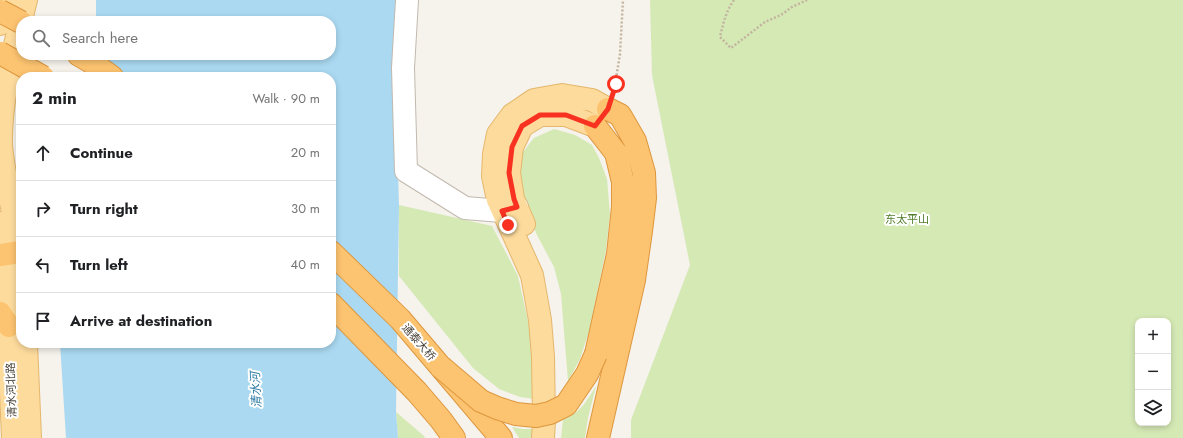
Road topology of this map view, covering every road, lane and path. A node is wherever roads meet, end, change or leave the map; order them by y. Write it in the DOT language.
graph roads {
  1 [pos="5,0"];
  2 [pos="26,0"];
  3 [pos="407,0"];
  4 [pos="623,0"];
  5 [pos="734,0"];
  6 [pos="807,0"];
  7 [pos="0,11"];
  8 [pos="22,16"];
  9 [pos="16,19"];
  10 [pos="0,24"];
  11 [pos="16,38"];
  12 [pos="0,53"];
  13 [pos="88,60"];
  14 [pos="33,72"];
  15 [pos="105,72"];
  16 [pos="2,90"];
  17 [pos="608,109"];
  18 [pos="595,126"];
  19 [pos="510,209"];
  20 [pos="9,245"];
  21 [pos="336,257"];
  22 [pos="336,309"];
  23 [pos="4,319"];
  24 [pos="26,348"];
  25 [pos="606,357"];
  26 [pos="441,367"];
  27 [pos="443,429"];
  28 [pos="13,438"];
  29 [pos="30,438"];
  30 [pos="454,438"];
  31 [pos="501,438"];
  32 [pos="543,438"];
  33 [pos="553,438"];
  34 [pos="598,438"];
  1 -- 10 [label="main road"];
  2 -- 8 [label="main road, 清水河北路"];
  3 -- 19 [label="lane"];
  4 -- 17 [label="path"];
  5 -- 6 [label="path"];
  7 -- 9 [label="highway, bridge"];
  11 -- 16 [label="main road, 清水河北路"];
  12 -- 14 [label="highway, bridge"];
  13 -- 15 [label="highway"];
  16 -- 20 [label="main road, 清水河北路"];
  17 -- 19 [label="main road"];
  17 -- 25 [label="highway"];
  18 -- 19 [label="main road"];
  18 -- 25 [label="highway"];
  19 -- 32 [label="main road"];
  19 -- 33 [label="main road"];
  20 -- 23 [label="main road, 清水河北路"];
  21 -- 26 [label="highway, 通泰大桥"];
  22 -- 27 [label="highway"];
  23 -- 28 [label="main road, 清水河北路"];
  24 -- 29 [label="main road, 清水河北路"];
  25 -- 26 [label="highway, bridge"];
  25 -- 34 [label="highway"];
  26 -- 31 [label="highway, 通泰大桥, bridge"];
  27 -- 30 [label="highway"];
}
